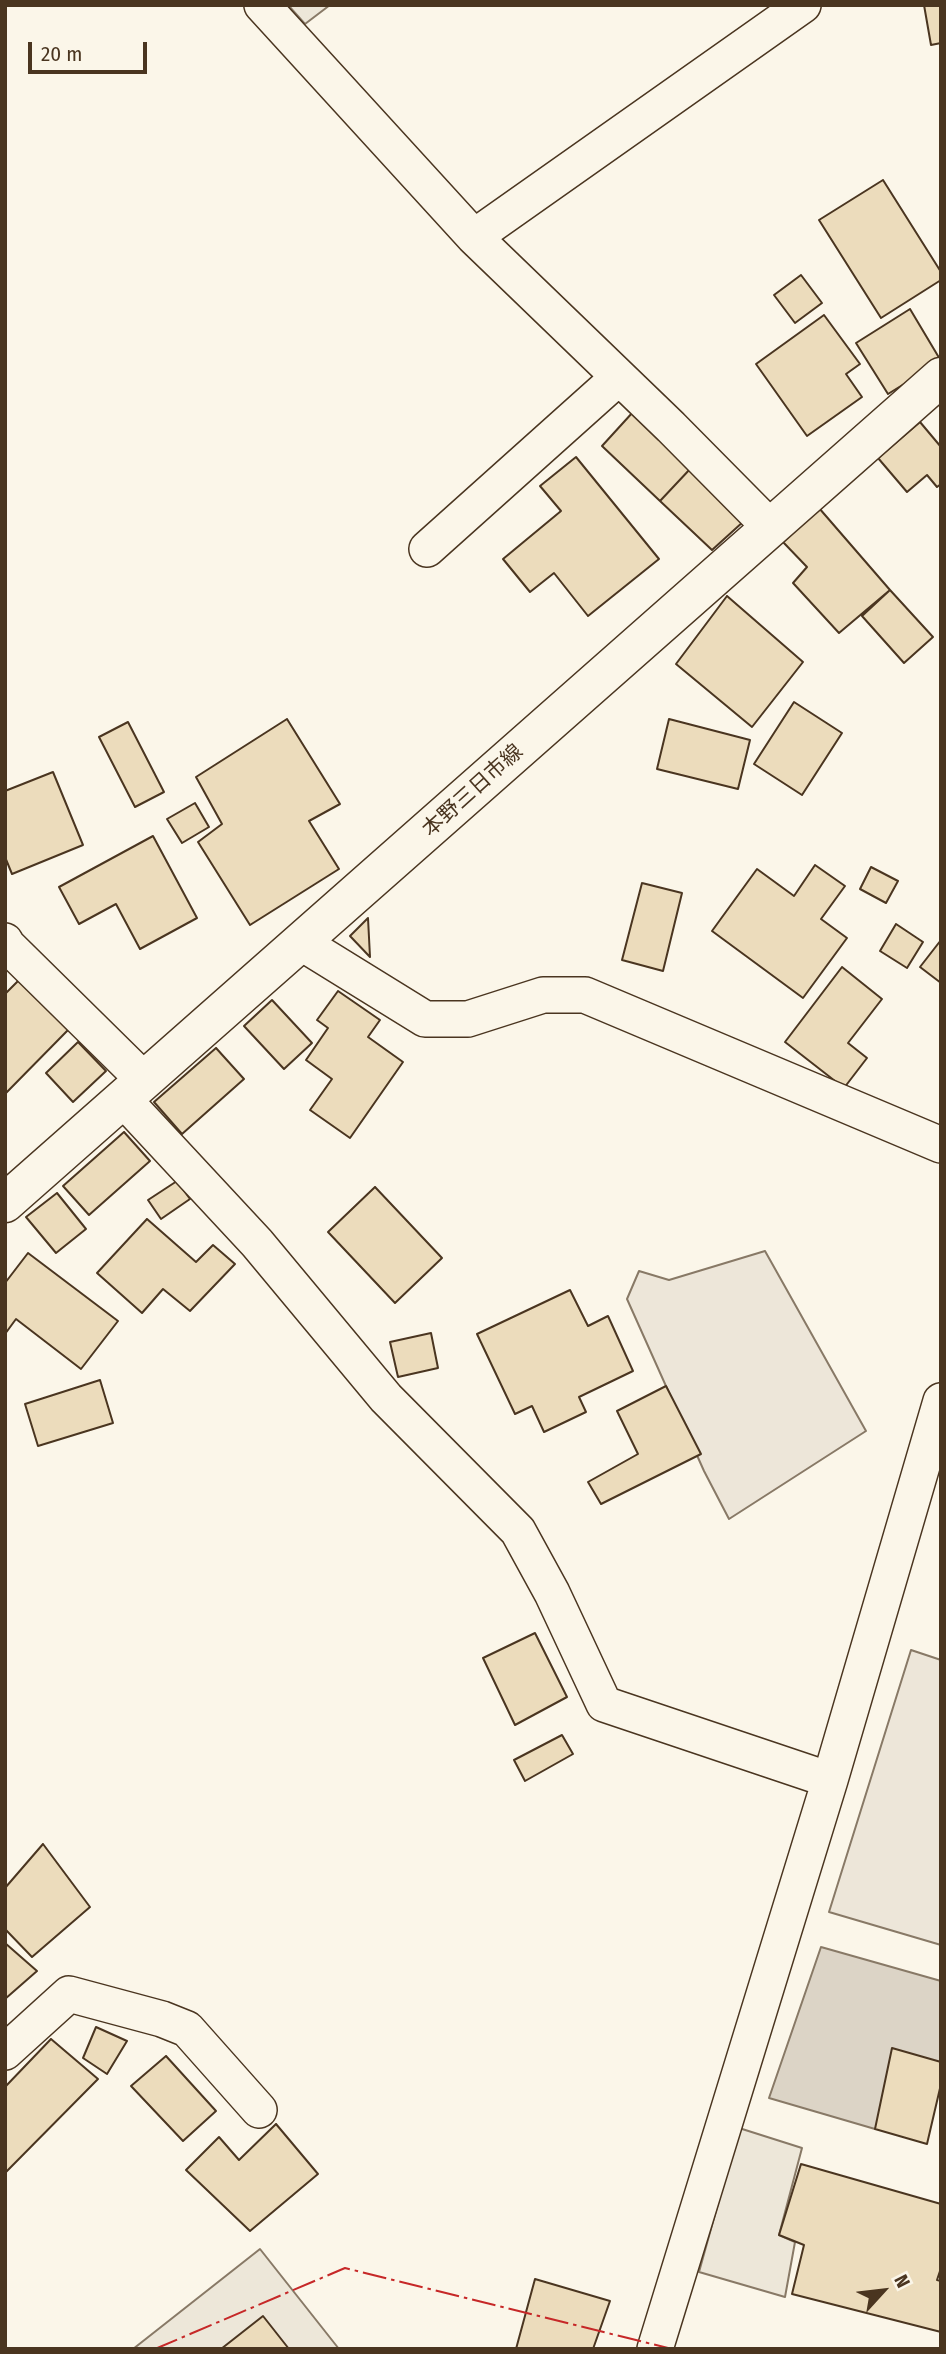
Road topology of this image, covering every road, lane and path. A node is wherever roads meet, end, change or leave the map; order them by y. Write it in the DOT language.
graph roads {
  1 [pos="262,5"];
  2 [pos="803,5"];
  3 [pos="474,237"];
  4 [pos="619,377"];
  5 [pos="941,377"];
  6 [pos="770,527"];
  7 [pos="427,549"];
  8 [pos="5,941"];
  9 [pos="302,943"];
  10 [pos="134,1090"];
  11 [pos="941,1145"];
  12 [pos="5,1203"];
  13 [pos="941,1401"];
  14 [pos="830,1780"];
  15 [pos="5,2052"];
  16 [pos="259,2110"];
  17 [pos="655,2349"];
  1 -- 3 [label="street"];
  2 -- 3 [label="street"];
  3 -- 4 [label="street"];
  4 -- 6 [label="street"];
  4 -- 7 [label="street"];
  5 -- 6 [label="main road, 本野三日市線"];
  6 -- 9 [label="main road, 本野三日市線"];
  8 -- 10 [label="street"];
  9 -- 10 [label="main road, 本野三日市線"];
  9 -- 11 [label="street"];
  10 -- 12 [label="main road, 本野三日市線"];
  10 -- 14 [label="street"];
  13 -- 14 [label="street"];
  14 -- 17 [label="street"];
  15 -- 16 [label="street"];
}
